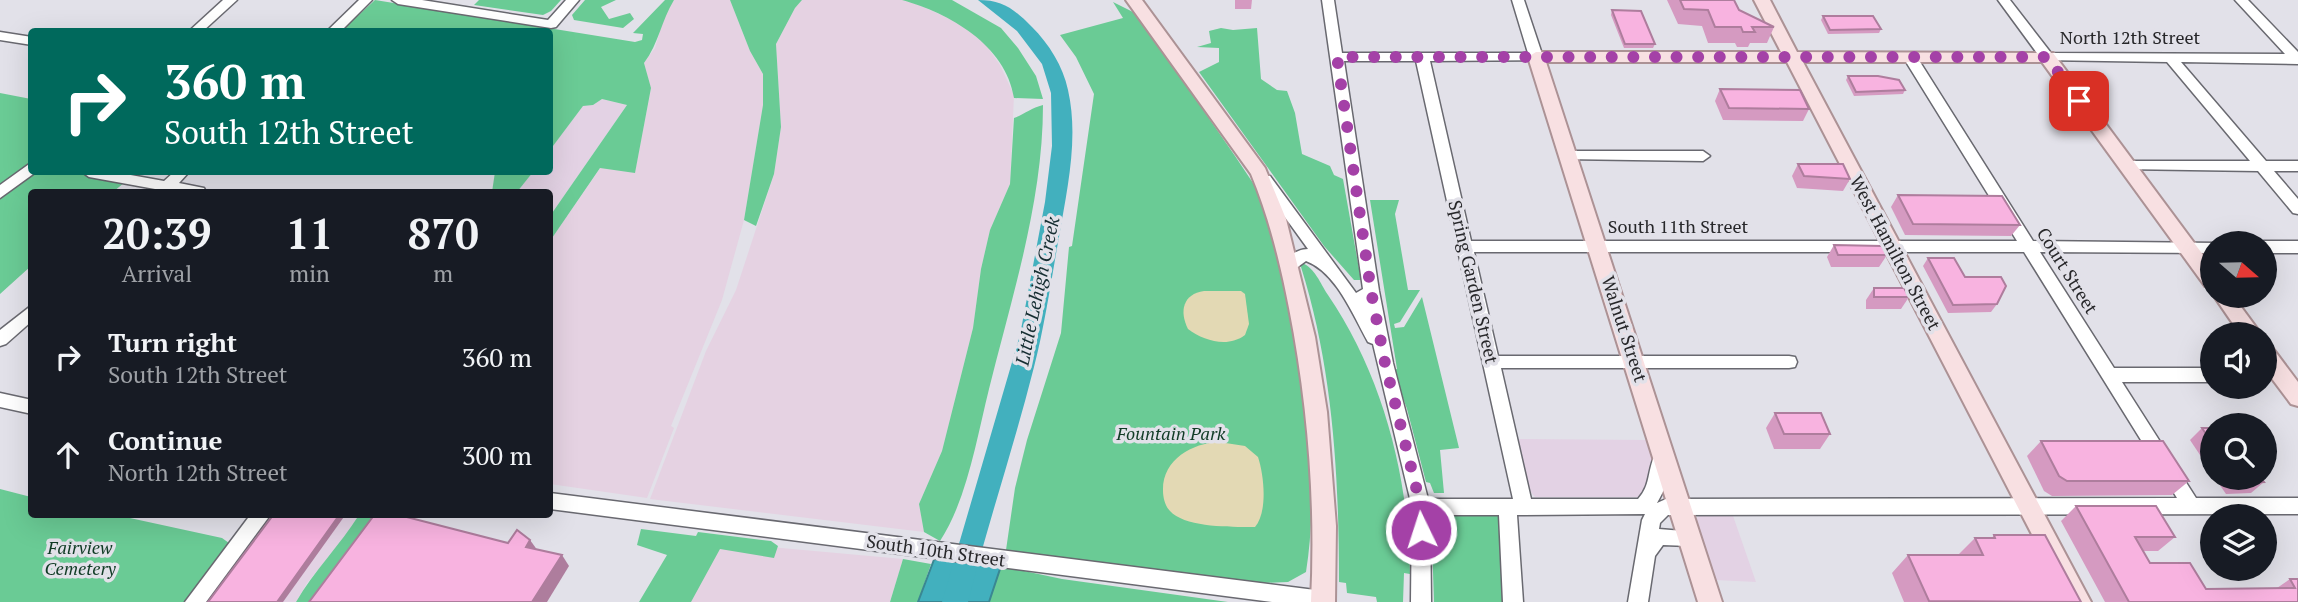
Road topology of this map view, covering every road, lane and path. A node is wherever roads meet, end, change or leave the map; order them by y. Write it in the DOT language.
graph roads {
  1 [pos="231,0"];
  2 [pos="366,0"];
  3 [pos="398,0"];
  4 [pos="573,0"];
  5 [pos="1133,0"];
  6 [pos="1328,0"];
  7 [pos="1518,0"];
  8 [pos="1762,0"];
  9 [pos="2004,0"];
  10 [pos="2241,0"];
  11 [pos="199,28"];
  12 [pos="336,28"];
  13 [pos="0,36"];
  14 [pos="28,40"];
  15 [pos="1337,57"];
  16 [pos="1422,57"];
  17 [pos="1536,57"];
  18 [pos="1793,57"];
  19 [pos="1910,57"];
  20 [pos="2047,57"];
  21 [pos="2171,58"];
  22 [pos="2297,59"];
  23 [pos="1568,156"];
  24 [pos="1703,156"];
  25 [pos="2127,166"];
  26 [pos="2262,166"];
  27 [pos="2298,166"];
  28 [pos="28,170"];
  29 [pos="1259,172"];
  30 [pos="102,175"];
  31 [pos="178,175"];
  32 [pos="162,189"];
  33 [pos="0,193"];
  34 [pos="2298,209"];
  35 [pos="1311,242"];
  36 [pos="1285,243"];
  37 [pos="1891,245"];
  38 [pos="1465,246"];
  39 [pos="2028,246"];
  40 [pos="1597,247"];
  41 [pos="2187,247"];
  42 [pos="2200,247"];
  43 [pos="2277,247"];
  44 [pos="2298,247"];
  45 [pos="1290,265"];
  46 [pos="2200,265"];
  47 [pos="1329,267"];
  48 [pos="1371,291"];
  49 [pos="1351,297"];
  50 [pos="28,314"];
  51 [pos="0,340"];
  52 [pos="1491,362"];
  53 [pos="1788,362"];
  54 [pos="1385,363"];
  55 [pos="1635,363"];
  56 [pos="2109,375"];
  57 [pos="2200,375"];
  58 [pos="2277,379"];
  59 [pos="2298,398"];
  60 [pos="0,400"];
  61 [pos="28,406"];
  62 [pos="1662,447"];
  63 [pos="553,501"];
  64 [pos="1516,506"];
  65 [pos="2191,506"];
  66 [pos="2298,506"];
  67 [pos="1421,507"];
  68 [pos="1680,507"];
  69 [pos="2029,507"];
  70 [pos="1646,514"];
  71 [pos="259,518"];
  72 [pos="1689,538"];
  73 [pos="1645,555"];
  74 [pos="1323,601"];
  75 [pos="195,602"];
  76 [pos="1421,602"];
  77 [pos="1513,602"];
  78 [pos="1638,602"];
  79 [pos="1710,602"];
  80 [pos="2079,602"];
  1 -- 11 [label="street"];
  2 -- 12 [label="street"];
  3 -- 4 [label="street"];
  5 -- 29 [label="main road"];
  6 -- 15 [label="street"];
  7 -- 17 [label="street"];
  8 -- 18 [label="main road, West Hamilton Street"];
  9 -- 20 [label="street"];
  10 -- 22 [label="street"];
  13 -- 14 [label="street"];
  15 -- 16 [label="street"];
  15 -- 48 [label="street"];
  16 -- 17 [label="street"];
  16 -- 38 [label="street, Spring Garden Street"];
  17 -- 18 [label="main road, North 12th Street"];
  17 -- 23 [label="main road, Walnut Street"];
  18 -- 19 [label="main road, North 12th Street"];
  18 -- 37 [label="main road, West Hamilton Street"];
  19 -- 20 [label="main road, North 12th Street"];
  19 -- 39 [label="street, Court Street"];
  20 -- 21 [label="street, North 12th Street"];
  20 -- 25 [label="main road"];
  21 -- 22 [label="street, North 12th Street"];
  21 -- 26 [label="street"];
  23 -- 24 [label="street"];
  23 -- 40 [label="main road, Walnut Street"];
  25 -- 26 [label="street"];
  25 -- 41 [label="main road"];
  26 -- 27 [label="street"];
  26 -- 34 [label="street"];
  28 -- 33 [label="street"];
  29 -- 35 [label="street"];
  29 -- 36 [label="main road"];
  30 -- 32 [label="street"];
  31 -- 32 [label="street"];
  35 -- 36 [label="street"];
  35 -- 47 [label="street"];
  36 -- 45 [label="main road"];
  37 -- 39 [label="street, South 11th Street"];
  37 -- 40 [label="street, South 11th Street"];
  37 -- 69 [label="main road, West Hamilton Street"];
  38 -- 40 [label="street, South 11th Street"];
  38 -- 52 [label="street, Spring Garden Street"];
  39 -- 41 [label="street, South 11th Street"];
  39 -- 56 [label="street, Court Street"];
  40 -- 55 [label="main road, Walnut Street"];
  41 -- 42 [label="street, South 11th Street"];
  41 -- 46 [label="main road"];
  43 -- 44 [label="street"];
  45 -- 47 [label="street"];
  45 -- 74 [label="main road"];
  47 -- 49 [label="street"];
  48 -- 49 [label="street"];
  48 -- 54 [label="street"];
  49 -- 54 [label="street"];
  50 -- 51 [label="street"];
  52 -- 55 [label="street"];
  52 -- 64 [label="street, Spring Garden Street"];
  53 -- 55 [label="street"];
  54 -- 67 [label="street"];
  55 -- 62 [label="main road, Walnut Street"];
  56 -- 57 [label="street"];
  56 -- 65 [label="street, Court Street"];
  58 -- 59 [label="main road"];
  60 -- 61 [label="street"];
  62 -- 68 [label="main road, Walnut Street"];
  62 -- 70 [label="street"];
  63 -- 74 [label="street, South 10th Street"];
  64 -- 67 [label="street"];
  64 -- 70 [label="street"];
  64 -- 77 [label="street, Spring Garden Street"];
  65 -- 66 [label="street"];
  65 -- 69 [label="street"];
  67 -- 76 [label="street"];
  68 -- 69 [label="street"];
  68 -- 70 [label="street"];
  68 -- 72 [label="main road, Walnut Street"];
  69 -- 80 [label="main road, West Hamilton Street"];
  70 -- 73 [label="street"];
  71 -- 75 [label="street"];
  72 -- 73 [label="street"];
  72 -- 79 [label="main road, Walnut Street"];
  73 -- 78 [label="street"];
}
